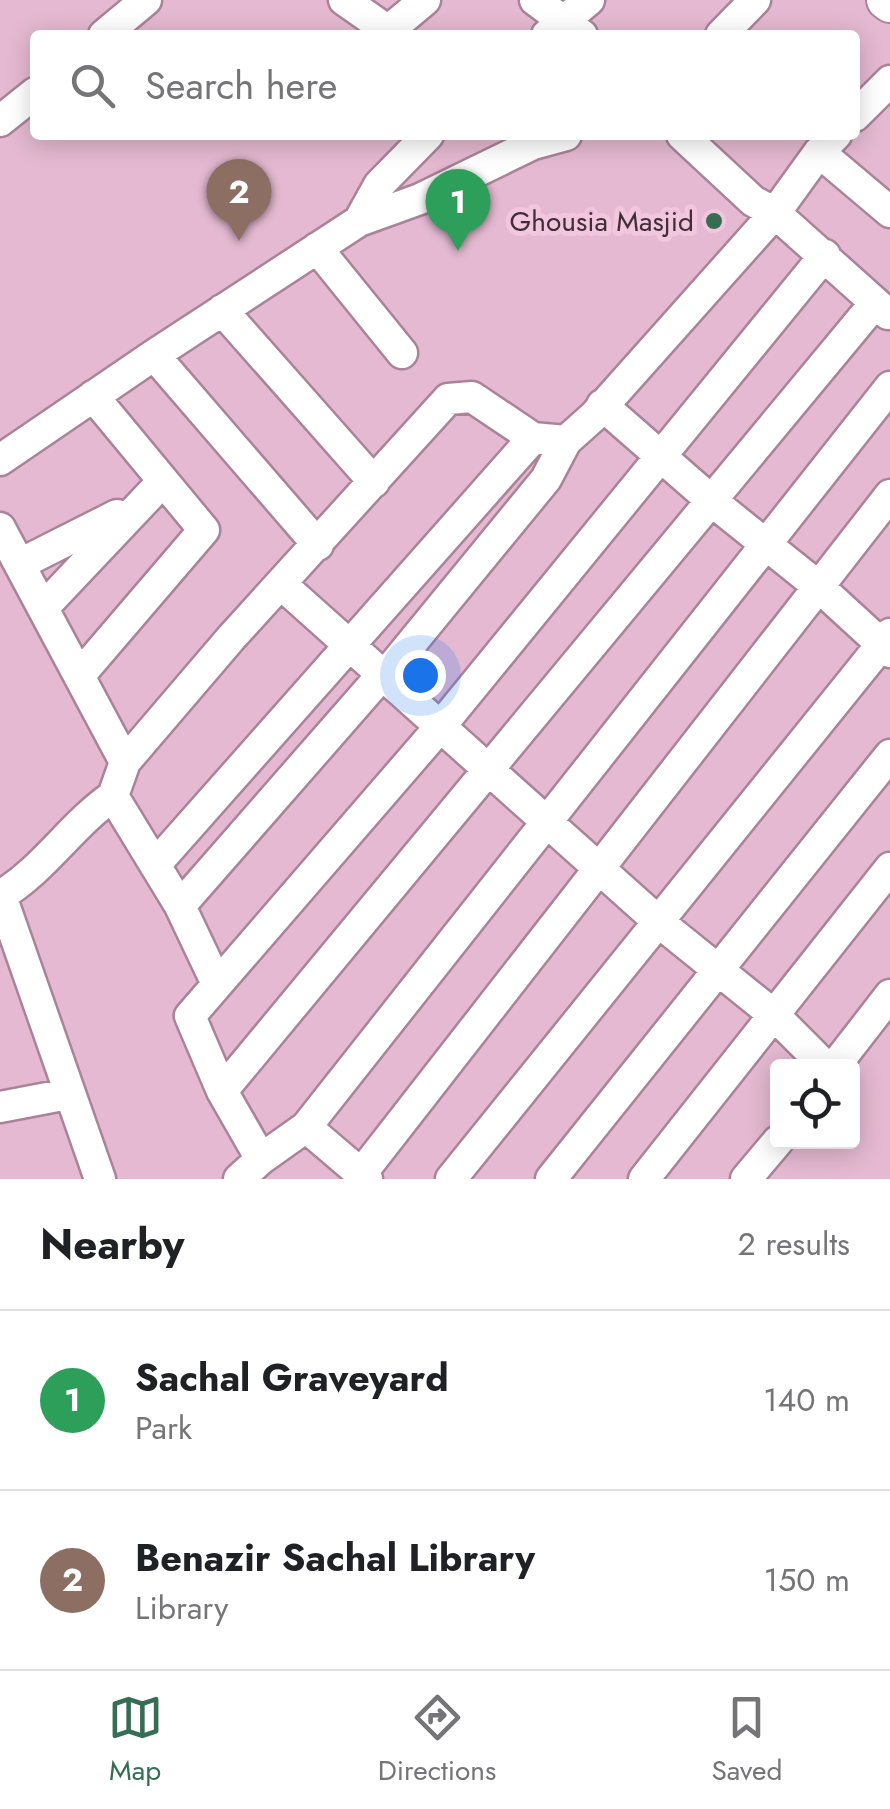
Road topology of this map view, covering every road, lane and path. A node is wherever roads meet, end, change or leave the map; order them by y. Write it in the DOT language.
graph roads {
  1 [pos="146,0"];
  2 [pos="344,0"];
  3 [pos="425,0"];
  4 [pos="535,0"];
  5 [pos="589,0"];
  6 [pos="755,0"];
  7 [pos="110,30"];
  8 [pos="387,30"];
  9 [pos="394,30"];
  10 [pos="564,30"];
  11 [pos="566,30"];
  12 [pos="726,30"];
  13 [pos="890,80"];
  14 [pos="860,111"];
  15 [pos="423,140"];
  16 [pos="548,140"];
  17 [pos="687,140"];
  18 [pos="827,144"];
  19 [pos="890,212"];
  20 [pos="774,213"];
  21 [pos="359,221"];
  22 [pos="318,248"];
  23 [pos="825,255"];
  24 [pos="883,309"];
  25 [pos="222,310"];
  26 [pos="402,352"];
  27 [pos="154,354"];
  28 [pos="890,387"];
  29 [pos="93,396"];
  30 [pos="602,405"];
  31 [pos="534,438"];
  32 [pos="566,441"];
  33 [pos="662,457"];
  34 [pos="0,460"];
  35 [pos="163,481"];
  36 [pos="374,482"];
  37 [pos="890,495"];
  38 [pos="713,502"];
  39 [pos="128,518"];
  40 [pos="0,528"];
  41 [pos="764,544"];
  42 [pos="318,545"];
  43 [pos="20,564"];
  44 [pos="281,584"];
  45 [pos="819,587"];
  46 [pos="43,608"];
  47 [pos="887,643"];
  48 [pos="348,646"];
  49 [pos="79,676"];
  50 [pos="382,677"];
  51 [pos="439,728"];
  52 [pos="890,754"];
  53 [pos="124,762"];
  54 [pos="487,770"];
  55 [pos="114,796"];
  56 [pos="544,822"];
  57 [pos="155,865"];
  58 [pos="890,868"];
  59 [pos="599,869"];
  60 [pos="0,895"];
  61 [pos="180,906"];
  62 [pos="660,923"];
  63 [pos="718,970"];
  64 [pos="217,984"];
  65 [pos="890,995"];
  66 [pos="774,1015"];
  67 [pos="818,1059"];
  68 [pos="841,1059"];
  69 [pos="222,1092"];
  70 [pos="68,1094"];
  71 [pos="0,1107"];
  72 [pos="306,1127"];
  73 [pos="771,1149"];
  74 [pos="250,1169"];
  75 [pos="364,1176"];
  76 [pos="100,1179"];
  77 [pos="451,1179"];
  78 [pos="551,1179"];
  79 [pos="644,1179"];
  80 [pos="746,1179"];
  1 -- 7 [label="street"];
  2 -- 8 [label="street"];
  3 -- 9 [label="street"];
  4 -- 10 [label="street"];
  5 -- 11 [label="street"];
  6 -- 12 [label="street"];
  13 -- 14 [label="street"];
  15 -- 21 [label="street"];
  16 -- 21 [label="street"];
  17 -- 20 [label="street"];
  18 -- 19 [label="street"];
  18 -- 20 [label="street"];
  20 -- 23 [label="street"];
  20 -- 30 [label="street"];
  21 -- 22 [label="street"];
  22 -- 25 [label="street"];
  22 -- 26 [label="street"];
  23 -- 24 [label="street"];
  23 -- 33 [label="street"];
  24 -- 38 [label="street"];
  25 -- 27 [label="street"];
  25 -- 36 [label="street"];
  27 -- 29 [label="street"];
  27 -- 42 [label="street"];
  28 -- 41 [label="street"];
  29 -- 34 [label="street"];
  29 -- 35 [label="street"];
  30 -- 32 [label="street"];
  30 -- 33 [label="street"];
  31 -- 32 [label="street"];
  31 -- 36 [label="street"];
  31 -- 48 [label="street"];
  32 -- 50 [label="street"];
  33 -- 38 [label="street"];
  33 -- 51 [label="street"];
  35 -- 39 [label="street"];
  35 -- 49 [label="street"];
  36 -- 42 [label="street"];
  37 -- 45 [label="street"];
  38 -- 41 [label="street"];
  38 -- 54 [label="street"];
  39 -- 43 [label="street"];
  39 -- 46 [label="street"];
  40 -- 43 [label="street"];
  41 -- 45 [label="street"];
  41 -- 56 [label="street"];
  42 -- 44 [label="street"];
  43 -- 46 [label="street"];
  44 -- 48 [label="street"];
  44 -- 53 [label="street"];
  45 -- 47 [label="street"];
  45 -- 59 [label="street"];
  46 -- 49 [label="street"];
  47 -- 62 [label="street"];
  48 -- 50 [label="street"];
  48 -- 57 [label="street"];
  49 -- 53 [label="street"];
  50 -- 51 [label="street"];
  50 -- 61 [label="street"];
  51 -- 54 [label="street"];
  51 -- 64 [label="street"];
  52 -- 63 [label="street"];
  53 -- 55 [label="street"];
  54 -- 56 [label="street"];
  54 -- 69 [label="street"];
  55 -- 57 [label="street"];
  55 -- 60 [label="street"];
  56 -- 59 [label="street"];
  56 -- 72 [label="street"];
  57 -- 61 [label="street"];
  58 -- 66 [label="street"];
  59 -- 62 [label="street"];
  59 -- 75 [label="street"];
  60 -- 70 [label="street"];
  61 -- 64 [label="street"];
  62 -- 63 [label="street"];
  62 -- 77 [label="street"];
  63 -- 66 [label="street"];
  63 -- 78 [label="street"];
  64 -- 69 [label="street"];
  65 -- 68 [label="street"];
  66 -- 67 [label="street"];
  66 -- 79 [label="street"];
  69 -- 74 [label="street"];
  70 -- 71 [label="street"];
  70 -- 76 [label="street"];
  72 -- 74 [label="street"];
  72 -- 75 [label="street"];
  73 -- 80 [label="street"];
}
